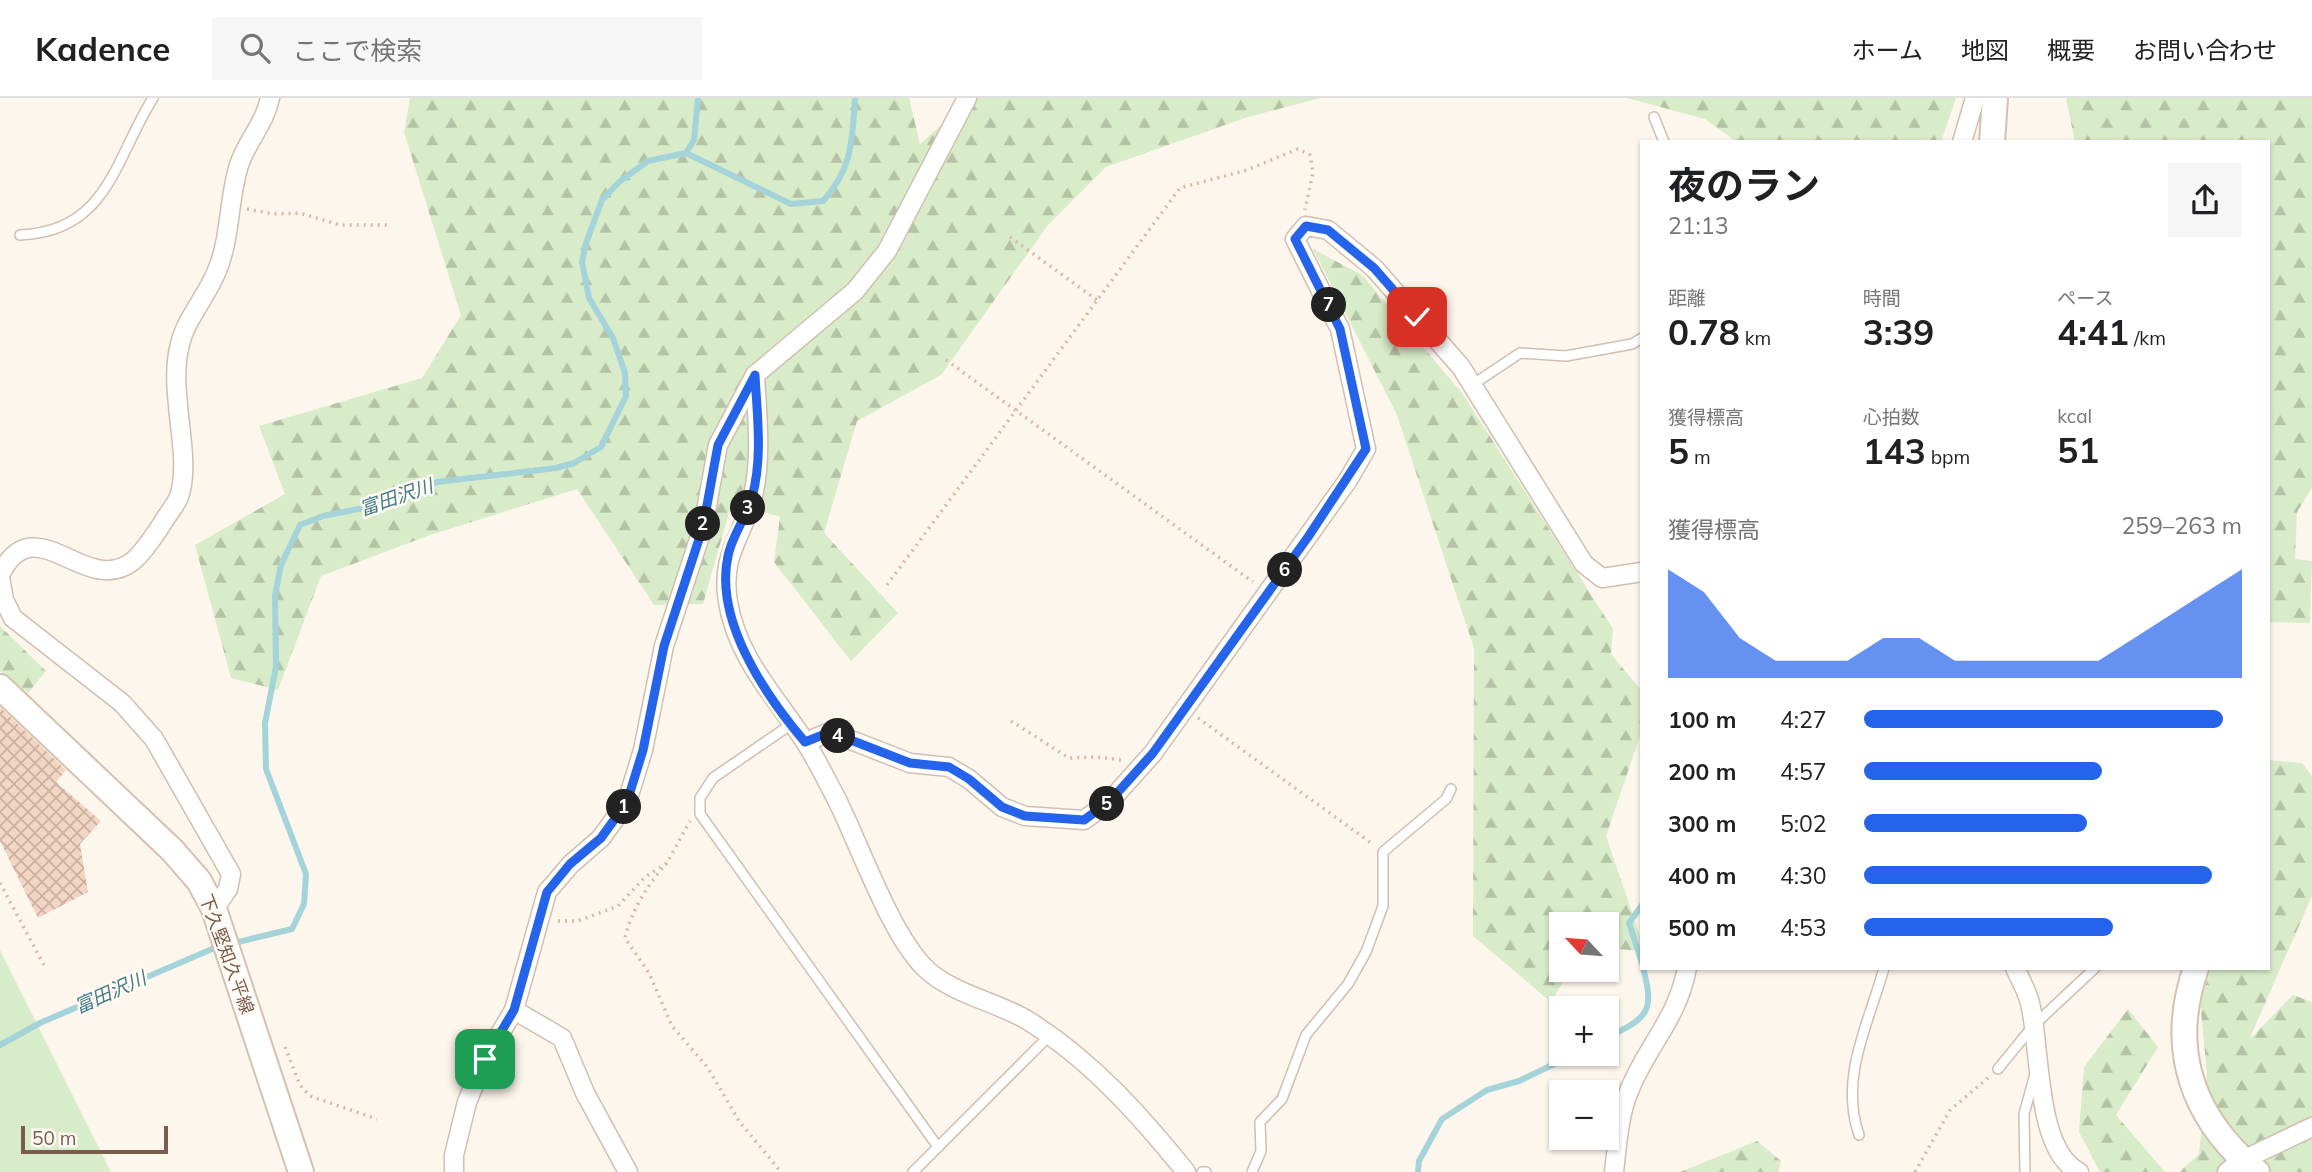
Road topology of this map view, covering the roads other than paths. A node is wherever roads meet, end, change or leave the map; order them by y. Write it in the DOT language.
graph roads {
  1 [pos="153,98"];
  2 [pos="270,98"];
  3 [pos="967,98"];
  4 [pos="1975,98"];
  5 [pos="1995,98"];
  6 [pos="1654,117"];
  7 [pos="1663,140"];
  8 [pos="1963,140"];
  9 [pos="1992,140"];
  10 [pos="20,235"];
  11 [pos="1640,339"];
  12 [pos="755,375"];
  13 [pos="1472,385"];
  14 [pos="1640,572"];
  15 [pos="0,576"];
  16 [pos="0,687"];
  17 [pos="790,725"];
  18 [pos="805,742"];
  19 [pos="1451,789"];
  20 [pos="217,918"];
  21 [pos="1688,970"];
  22 [pos="1883,970"];
  23 [pos="2016,970"];
  24 [pos="2093,970"];
  25 [pos="2196,970"];
  26 [pos="514,1010"];
  27 [pos="2033,1026"];
  28 [pos="1049,1036"];
  29 [pos="2039,1059"];
  30 [pos="1998,1069"];
  31 [pos="2312,1128"];
  32 [pos="1859,1135"];
  33 [pos="938,1147"];
  34 [pos="2242,1168"];
  35 [pos="301,1172"];
  36 [pos="454,1172"];
  37 [pos="628,1172"];
  38 [pos="913,1172"];
  39 [pos="1186,1172"];
  40 [pos="1252,1172"];
  41 [pos="1614,1172"];
  42 [pos="2025,1172"];
  43 [pos="2079,1172"];
  1 -- 10 [label="lane"];
  2 -- 15 [label="street"];
  3 -- 12 [label="street"];
  4 -- 8 [label="street"];
  5 -- 9 [label="main road"];
  6 -- 7 [label="lane"];
  11 -- 13 [label="lane"];
  12 -- 17 [label="street"];
  12 -- 26 [label="street"];
  13 -- 14 [label="street"];
  13 -- 18 [label="street"];
  15 -- 20 [label="street"];
  16 -- 20 [label="main road, 下久堅知久平線"];
  17 -- 18 [label="street"];
  17 -- 33 [label="lane"];
  18 -- 28 [label="street"];
  19 -- 40 [label="lane"];
  20 -- 35 [label="main road, 下久堅知久平線"];
  21 -- 41 [label="street"];
  22 -- 32 [label="lane"];
  23 -- 27 [label="street"];
  24 -- 27 [label="lane"];
  25 -- 34 [label="main road"];
  26 -- 36 [label="street"];
  26 -- 37 [label="street"];
  27 -- 29 [label="street"];
  27 -- 30 [label="lane"];
  28 -- 33 [label="lane"];
  28 -- 39 [label="street"];
  29 -- 42 [label="lane"];
  29 -- 43 [label="street"];
  31 -- 34 [label="street"];
  33 -- 38 [label="lane"];
}
